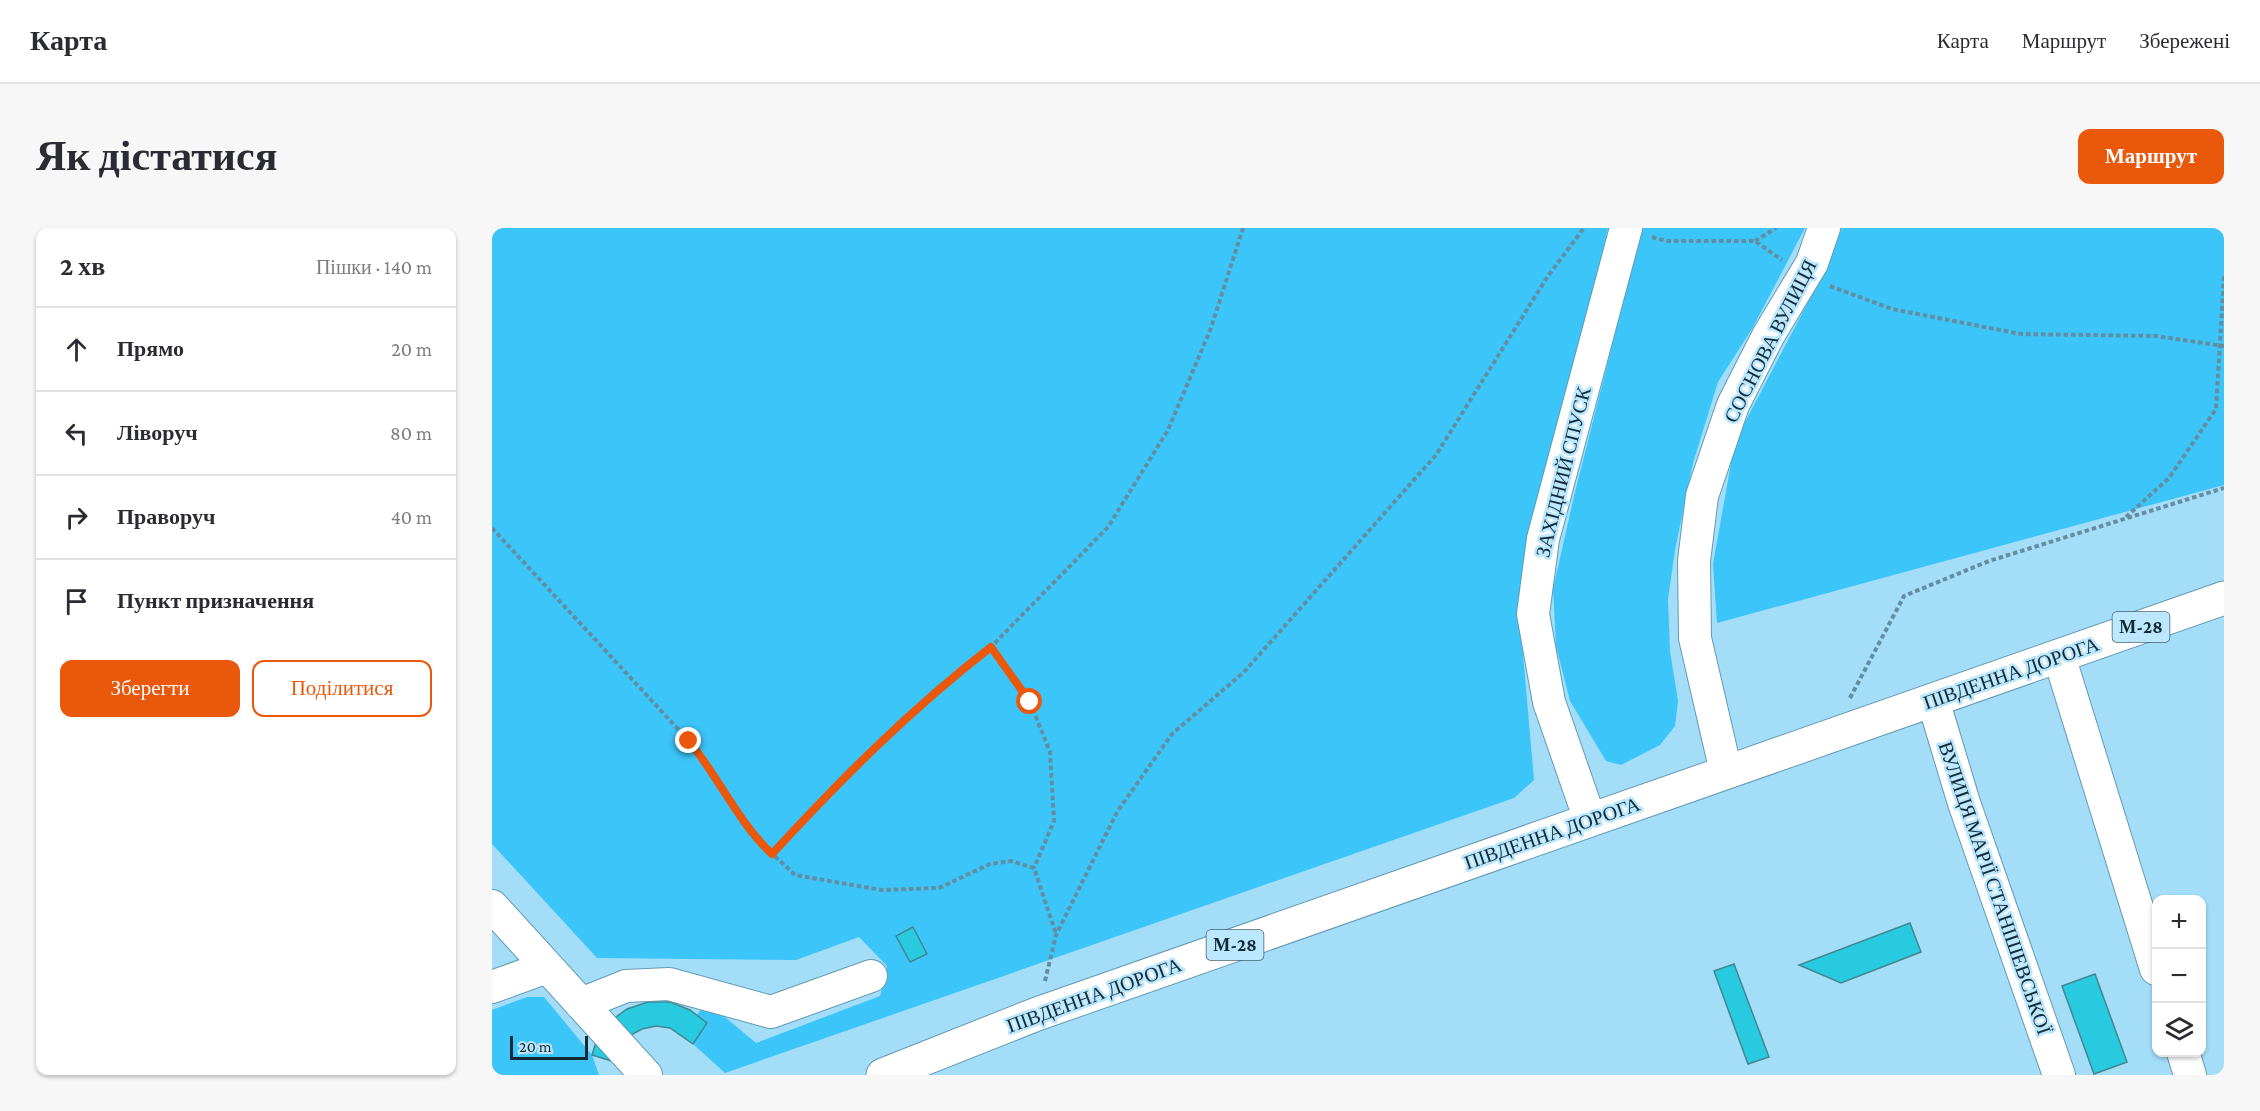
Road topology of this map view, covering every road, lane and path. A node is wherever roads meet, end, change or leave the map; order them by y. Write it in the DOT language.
graph roads {
  1 [pos="1243,228"];
  2 [pos="1584,228"];
  3 [pos="1776,228"];
  4 [pos="1824,228"];
  5 [pos="1626,230"];
  6 [pos="1755,241"];
  7 [pos="1804,276"];
  8 [pos="2224,276"];
  9 [pos="2222,346"];
  10 [pos="2224,489"];
  11 [pos="2124,519"];
  12 [pos="492,528"];
  13 [pos="2224,598"];
  14 [pos="991,647"];
  15 [pos="2059,656"];
  16 [pos="1933,700"];
  17 [pos="1830,736"];
  18 [pos="1726,772"];
  19 [pos="1590,820"];
  20 [pos="772,854"];
  21 [pos="1034,868"];
  22 [pos="492,906"];
  23 [pos="1056,935"];
  24 [pos="2152,953"];
  25 [pos="547,967"];
  26 [pos="871,976"];
  27 [pos="492,987"];
  28 [pos="581,1004"];
  29 [pos="1037,1014"];
  30 [pos="2184,1057"];
  31 [pos="646,1075"];
  32 [pos="883,1075"];
  33 [pos="2059,1075"];
  34 [pos="2190,1075"];
  1 -- 14 [label="path"];
  2 -- 23 [label="path"];
  3 -- 6 [label="path"];
  4 -- 7 [label="street, СОСНОВА ВУЛИЦЯ"];
  5 -- 6 [label="path"];
  5 -- 19 [label="street, ЗАХІДНИЙ СПУСК"];
  6 -- 7 [label="path"];
  7 -- 9 [label="path"];
  7 -- 18 [label="street, СОСНОВА ВУЛИЦЯ"];
  8 -- 9 [label="path"];
  9 -- 11 [label="path"];
  10 -- 11 [label="path"];
  11 -- 17 [label="path"];
  12 -- 20 [label="path"];
  13 -- 15 [label="highway, ПІВДЕННА ДОРОГА / М-28"];
  14 -- 20 [label="path"];
  14 -- 21 [label="path"];
  15 -- 16 [label="highway, ПІВДЕННА ДОРОГА / М-28"];
  15 -- 24 [label="street"];
  16 -- 17 [label="highway, ПІВДЕННА ДОРОГА / М-28"];
  16 -- 33 [label="street, ВУЛИЦЯ МАРІЇ СТАНІШЕВСЬКОЇ"];
  17 -- 18 [label="highway, ПІВДЕННА ДОРОГА / М-28"];
  18 -- 19 [label="highway, ПІВДЕННА ДОРОГА / М-28"];
  19 -- 29 [label="highway, ПІВДЕННА ДОРОГА / М-28"];
  20 -- 21 [label="path"];
  21 -- 23 [label="path"];
  22 -- 25 [label="street"];
  23 -- 29 [label="path"];
  25 -- 27 [label="street"];
  25 -- 28 [label="street"];
  26 -- 28 [label="street"];
  28 -- 31 [label="street"];
  29 -- 32 [label="highway, ПІВДЕННА ДОРОГА / М-28"];
  30 -- 34 [label="street"];
}
